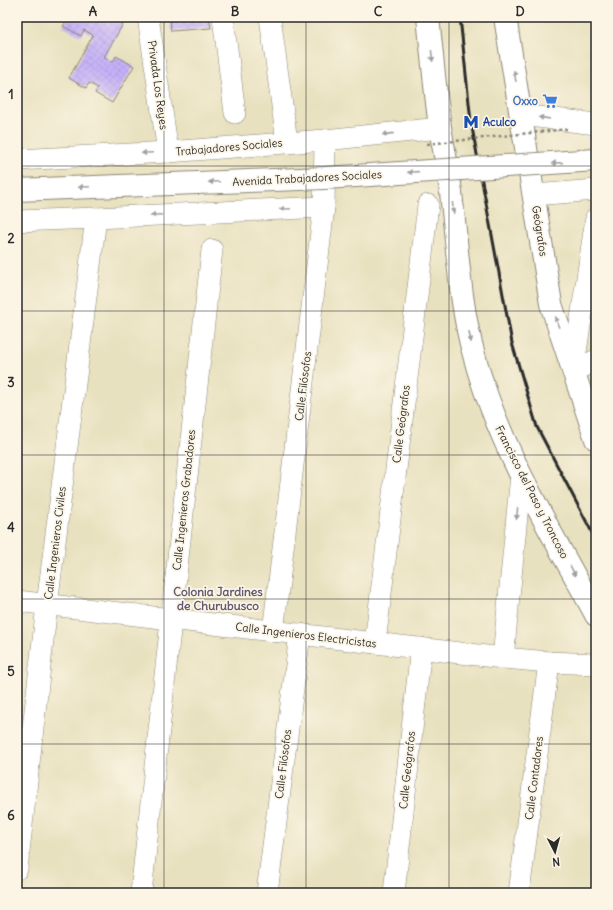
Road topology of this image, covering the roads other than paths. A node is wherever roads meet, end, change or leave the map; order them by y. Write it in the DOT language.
graph roads {
  1 [pos="148,17"];
  2 [pos="223,17"];
  3 [pos="270,17"];
  4 [pos="428,17"];
  5 [pos="505,17"];
  6 [pos="235,113"];
  7 [pos="521,115"];
  8 [pos="596,124"];
  9 [pos="434,136"];
  10 [pos="325,140"];
  11 [pos="287,142"];
  12 [pos="168,152"];
  13 [pos="17,160"];
  14 [pos="596,160"];
  15 [pos="17,190"];
  16 [pos="596,190"];
  17 [pos="534,195"];
  18 [pos="428,205"];
  19 [pos="324,207"];
  20 [pos="96,218"];
  21 [pos="596,218"];
  22 [pos="17,221"];
  23 [pos="212,250"];
  24 [pos="596,360"];
  25 [pos="573,372"];
  26 [pos="596,375"];
  27 [pos="596,439"];
  28 [pos="521,475"];
  29 [pos="17,601"];
  30 [pos="47,605"];
  31 [pos="596,615"];
  32 [pos="171,620"];
  33 [pos="273,632"];
  34 [pos="300,634"];
  35 [pos="375,643"];
  36 [pos="421,648"];
  37 [pos="503,658"];
  38 [pos="549,662"];
  39 [pos="596,664"];
  40 [pos="17,869"];
  41 [pos="141,893"];
  42 [pos="267,893"];
  43 [pos="394,893"];
  44 [pos="520,893"];
  1 -- 12 [label="street, Privada Los Reyes"];
  2 -- 6 [label="street"];
  3 -- 11 [label="street"];
  4 -- 9 [label="main road, one-way"];
  7 -- 5 [label="main road, Geógrafos, one-way"];
  8 -- 7 [label="street, one-way"];
  7 -- 17 [label="main road, Geógrafos"];
  9 -- 10 [label="street, Trabajadores Sociales, one-way"];
  9 -- 28 [label="main road, Francisco del Paso y Troncoso, one-way"];
  10 -- 11 [label="street, Trabajadores Sociales"];
  10 -- 19 [label="street, Calle Filósofos"];
  11 -- 12 [label="street, Trabajadores Sociales"];
  12 -- 13 [label="street, Trabajadores Sociales, one-way"];
  14 -- 15 [label="main road, Avenida Trabajadores Sociales, one-way, bridge"];
  16 -- 17 [label="street"];
  25 -- 17 [label="main road, Geógrafos, one-way"];
  18 -- 35 [label="street, Calle Geógrafos"];
  19 -- 20 [label="street, one-way"];
  19 -- 33 [label="street, Calle Filósofos"];
  20 -- 22 [label="street"];
  20 -- 30 [label="street, Calle Ingenieros Civiles"];
  21 -- 25 [label="street"];
  23 -- 32 [label="street, Calle Ingenieros Grabadores"];
  24 -- 25 [label="street"];
  25 -- 26 [label="street"];
  25 -- 27 [label="main road, Geógrafos"];
  28 -- 31 [label="main road, Francisco del Paso y Troncoso, one-way"];
  28 -- 37 [label="street, one-way"];
  29 -- 30 [label="street, Calle Ingenieros Electricistas"];
  30 -- 32 [label="street, Calle Ingenieros Electricistas"];
  30 -- 40 [label="street, Calle Ingenieros Civiles"];
  32 -- 33 [label="street, Calle Ingenieros Electricistas"];
  32 -- 41 [label="street, Calle Ingenieros Grabadores"];
  33 -- 34 [label="street, Calle Ingenieros Electricistas"];
  34 -- 35 [label="street, Calle Ingenieros Electricistas"];
  34 -- 42 [label="street, Calle Filósofos"];
  35 -- 36 [label="street, Calle Ingenieros Electricistas"];
  36 -- 37 [label="street, Calle Ingenieros Electricistas"];
  36 -- 43 [label="street, Calle Geógrafos"];
  37 -- 38 [label="street, Calle Ingenieros Electricistas"];
  38 -- 39 [label="street, Calle Ingenieros Electricistas"];
  38 -- 44 [label="street, Calle Contadores"];
}
